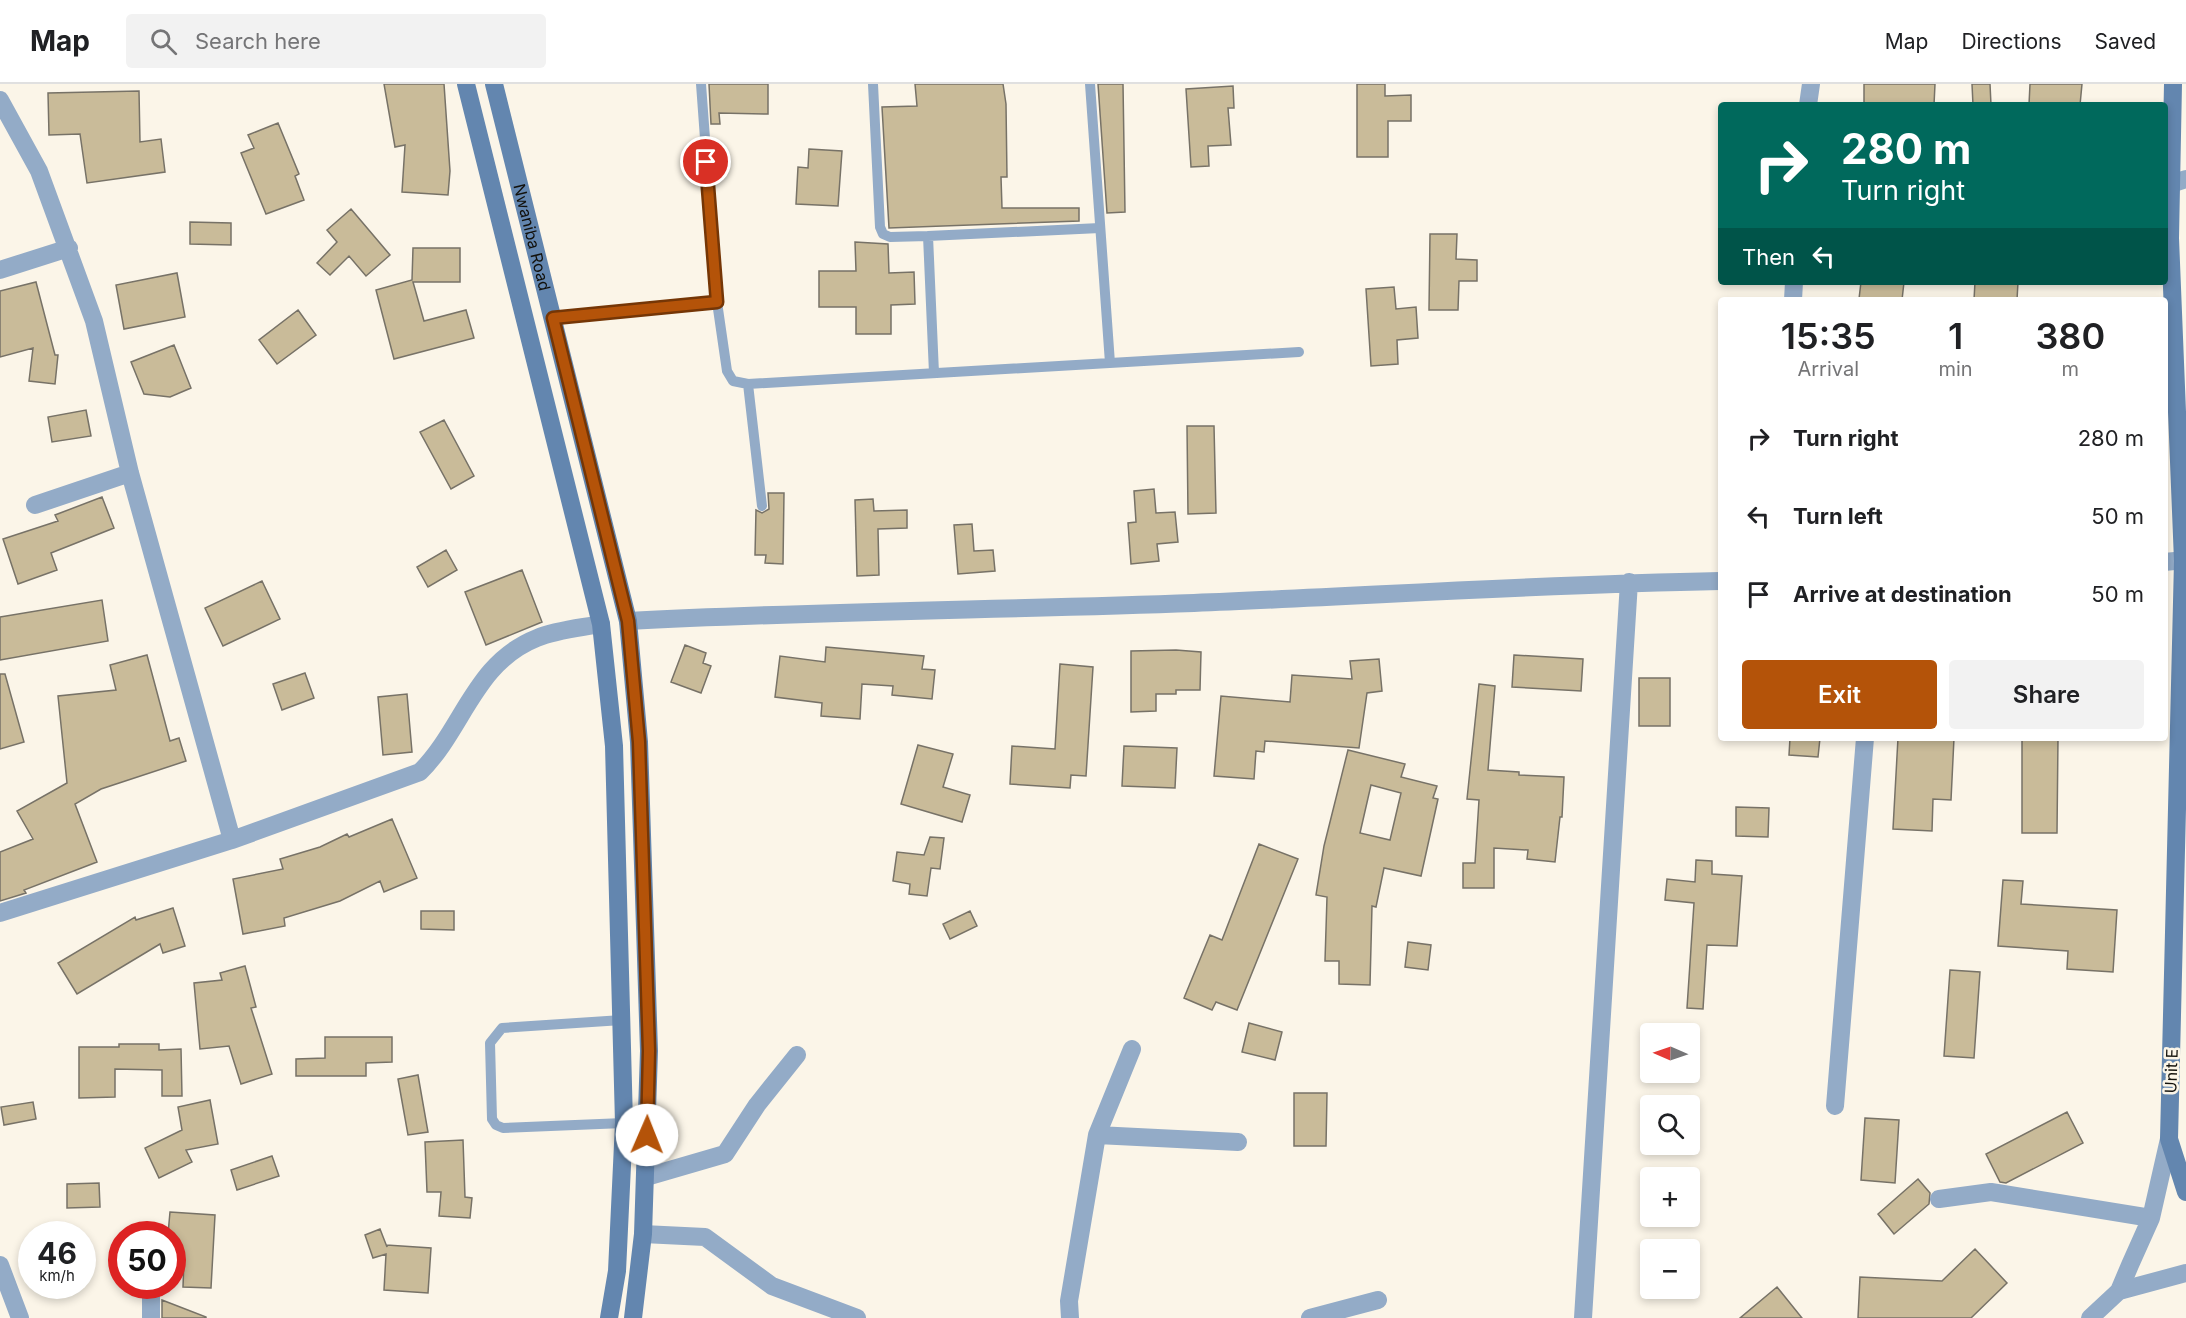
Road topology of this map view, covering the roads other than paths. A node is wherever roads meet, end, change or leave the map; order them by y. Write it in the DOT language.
graph roads {
  1 [pos="466,84"];
  2 [pos="494,84"];
  3 [pos="701,84"];
  4 [pos="873,84"];
  5 [pos="1090,84"];
  6 [pos="1811,84"];
  7 [pos="2173,84"];
  8 [pos="0,100"];
  9 [pos="1808,102"];
  10 [pos="2178,182"];
  11 [pos="1100,228"];
  12 [pos="928,236"];
  13 [pos="69,248"];
  14 [pos="0,270"];
  15 [pos="717,302"];
  16 [pos="553,318"];
  17 [pos="1299,352"];
  18 [pos="1110,363"];
  19 [pos="934,373"];
  20 [pos="748,384"];
  21 [pos="130,473"];
  22 [pos="35,505"];
  23 [pos="762,506"];
  24 [pos="2178,561"];
  25 [pos="1718,581"];
  26 [pos="1629,582"];
  27 [pos="628,621"];
  28 [pos="601,624"];
  29 [pos="1865,741"];
  30 [pos="232,840"];
  31 [pos="0,913"];
  32 [pos="622,1020"];
  33 [pos="1131,1049"];
  34 [pos="797,1055"];
  35 [pos="1836,1106"];
  36 [pos="624,1123"];
  37 [pos="1097,1135"];
  38 [pos="2169,1140"];
  39 [pos="1238,1142"];
  40 [pos="646,1177"];
  41 [pos="2186,1192"];
  42 [pos="1939,1199"];
  43 [pos="2151,1218"];
  44 [pos="643,1234"];
  45 [pos="0,1265"];
  46 [pos="2186,1273"];
  47 [pos="2119,1291"];
  48 [pos="151,1299"];
  49 [pos="1378,1300"];
  50 [pos="20,1318"];
  51 [pos="151,1318"];
  52 [pos="609,1318"];
  53 [pos="633,1318"];
  54 [pos="857,1318"];
  55 [pos="1070,1318"];
  56 [pos="1310,1318"];
  57 [pos="1583,1318"];
  58 [pos="2090,1318"];
  1 -- 28 [label="main road"];
  2 -- 16 [label="main road, Nwaniba Road"];
  3 -- 15 [label="lane"];
  4 -- 12 [label="lane"];
  5 -- 11 [label="lane"];
  6 -- 9 [label="street"];
  7 -- 10 [label="main road, Unit E"];
  8 -- 13 [label="street"];
  10 -- 24 [label="main road, Unit E"];
  11 -- 12 [label="lane"];
  11 -- 18 [label="lane"];
  12 -- 19 [label="lane"];
  13 -- 14 [label="street"];
  13 -- 21 [label="street"];
  15 -- 16 [label="lane"];
  15 -- 20 [label="lane"];
  16 -- 27 [label="main road, Nwaniba Road"];
  17 -- 18 [label="lane"];
  18 -- 19 [label="lane"];
  19 -- 20 [label="lane"];
  20 -- 23 [label="lane"];
  21 -- 22 [label="street"];
  21 -- 30 [label="street"];
  24 -- 38 [label="main road, Unit E"];
  25 -- 26 [label="street"];
  26 -- 27 [label="street"];
  26 -- 57 [label="street"];
  27 -- 40 [label="main road, Nwaniba Road"];
  28 -- 30 [label="street"];
  28 -- 32 [label="main road"];
  29 -- 35 [label="street"];
  30 -- 31 [label="street"];
  32 -- 36 [label="main road"];
  32 -- 36 [label="lane"];
  33 -- 37 [label="street"];
  34 -- 40 [label="street"];
  36 -- 52 [label="main road"];
  37 -- 39 [label="street"];
  37 -- 55 [label="street"];
  38 -- 41 [label="main road, Unit E"];
  38 -- 43 [label="street"];
  40 -- 44 [label="main road, Nwaniba Road"];
  42 -- 43 [label="street"];
  43 -- 47 [label="street"];
  44 -- 53 [label="main road, Nwaniba Road"];
  44 -- 54 [label="street"];
  45 -- 50 [label="street"];
  46 -- 47 [label="street"];
  47 -- 58 [label="street"];
  48 -- 51 [label="street"];
  49 -- 56 [label="street"];
}
